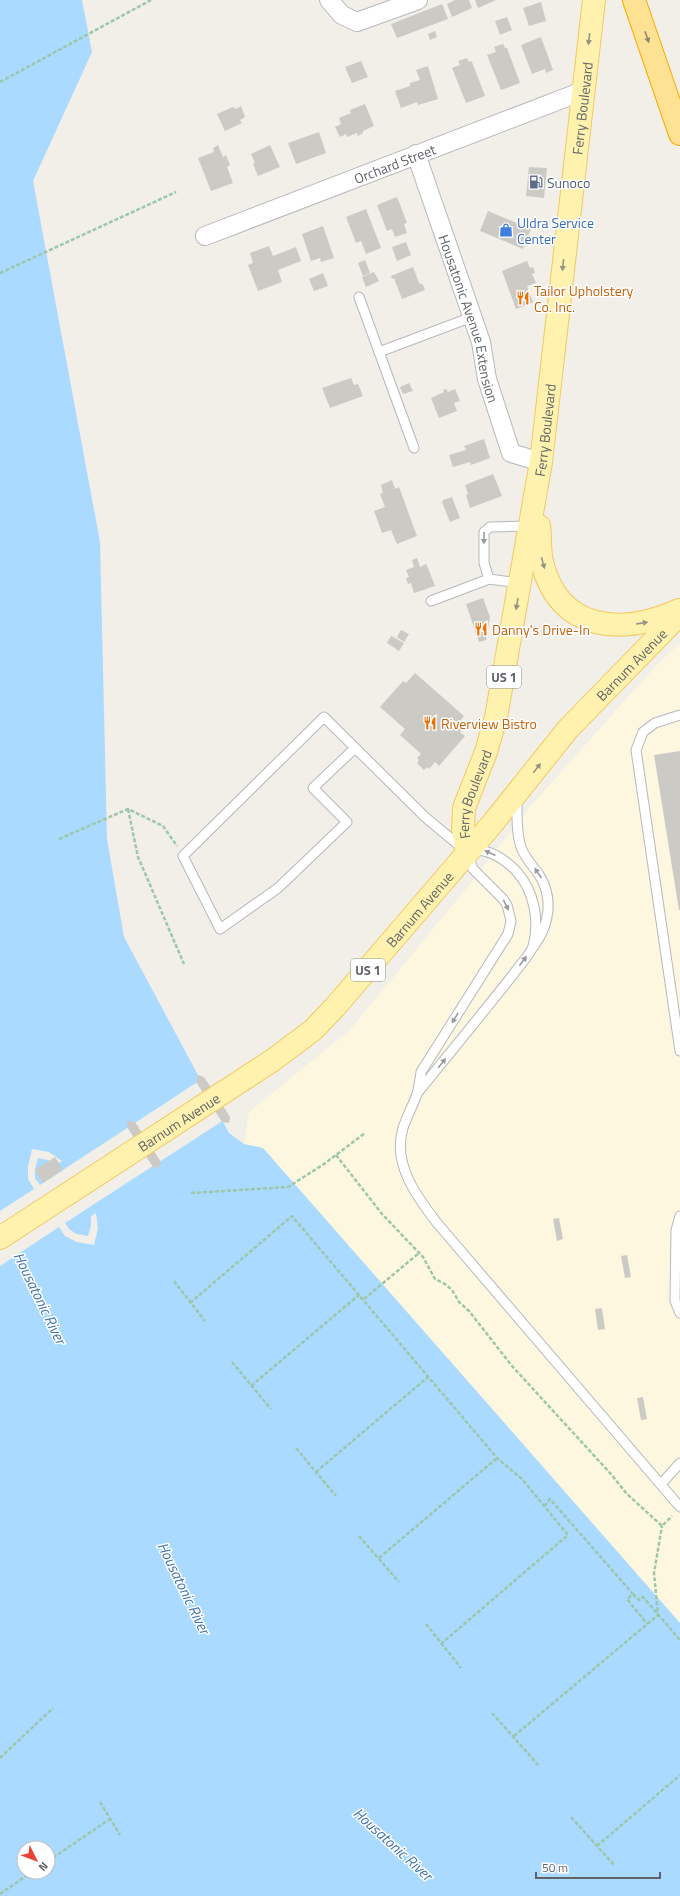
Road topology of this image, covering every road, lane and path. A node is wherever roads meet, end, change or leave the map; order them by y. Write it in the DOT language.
graph roads {
  1 [pos="151,0"];
  2 [pos="329,0"];
  3 [pos="418,0"];
  4 [pos="594,0"];
  5 [pos="634,0"];
  6 [pos="0,82"];
  7 [pos="583,91"];
  8 [pos="680,134"];
  9 [pos="416,154"];
  10 [pos="176,192"];
  11 [pos="205,236"];
  12 [pos="0,273"];
  13 [pos="359,297"];
  14 [pos="472,317"];
  15 [pos="379,352"];
  16 [pos="414,448"];
  17 [pos="541,462"];
  18 [pos="535,497"];
  19 [pos="529,526"];
  20 [pos="489,579"];
  21 [pos="521,583"];
  22 [pos="431,601"];
  23 [pos="680,610"];
  24 [pos="680,614"];
  25 [pos="680,715"];
  26 [pos="355,748"];
  27 [pos="517,793"];
  28 [pos="128,809"];
  29 [pos="59,839"];
  30 [pos="467,852"];
  31 [pos="183,856"];
  32 [pos="533,947"];
  33 [pos="184,964"];
  34 [pos="680,1051"];
  35 [pos="417,1093"];
  36 [pos="364,1133"];
  37 [pos="336,1155"];
  38 [pos="191,1194"];
  39 [pos="680,1216"];
  40 [pos="0,1238"];
  41 [pos="419,1253"];
  42 [pos="174,1281"];
  43 [pos="360,1294"];
  44 [pos="364,1299"];
  45 [pos="190,1303"];
  46 [pos="680,1313"];
  47 [pos="205,1321"];
  48 [pos="232,1362"];
  49 [pos="429,1376"];
  50 [pos="251,1386"];
  51 [pos="271,1409"];
  52 [pos="296,1448"];
  53 [pos="497,1458"];
  54 [pos="680,1463"];
  55 [pos="316,1472"];
  56 [pos="661,1484"];
  57 [pos="336,1496"];
  58 [pos="544,1506"];
  59 [pos="678,1510"];
  60 [pos="662,1526"];
  61 [pos="359,1536"];
  62 [pos="379,1558"];
  63 [pos="399,1582"];
  64 [pos="632,1594"];
  65 [pos="658,1614"];
  66 [pos="426,1624"];
  67 [pos="647,1624"];
  68 [pos="680,1640"];
  69 [pos="442,1643"];
  70 [pos="461,1668"];
  71 [pos="53,1708"];
  72 [pos="492,1713"];
  73 [pos="514,1736"];
  74 [pos="0,1758"];
  75 [pos="540,1767"];
  76 [pos="680,1775"];
  77 [pos="100,1802"];
  78 [pos="571,1817"];
  79 [pos="110,1819"];
  80 [pos="120,1835"];
  81 [pos="597,1846"];
  82 [pos="56,1856"];
  83 [pos="615,1866"];
  84 [pos="20,1880"];
  85 [pos="0,1894"];
  1 -- 6 [label="path"];
  2 -- 3 [label="street"];
  4 -- 7 [label="main road, Ferry Boulevard / US 1, one-way"];
  5 -- 8 [label="highway, one-way"];
  7 -- 9 [label="street, Orchard Street"];
  7 -- 17 [label="main road, Ferry Boulevard / US 1, one-way"];
  9 -- 11 [label="street, Orchard Street"];
  9 -- 14 [label="street, Housatonic Avenue Extension"];
  10 -- 12 [label="path"];
  13 -- 15 [label="lane"];
  14 -- 15 [label="lane"];
  14 -- 17 [label="street, Housatonic Avenue Extension"];
  15 -- 16 [label="lane"];
  17 -- 18 [label="main road, Ferry Boulevard / US 1"];
  18 -- 19 [label="main road, Ferry Boulevard / US 1"];
  18 -- 23 [label="main road, one-way"];
  19 -- 20 [label="lane, one-way"];
  19 -- 21 [label="main road, Ferry Boulevard / US 1"];
  20 -- 21 [label="lane"];
  20 -- 22 [label="lane"];
  21 -- 30 [label="main road, Ferry Boulevard / US 1, one-way"];
  27 -- 24 [label="main road, Barnum Avenue / US 1, one-way"];
  25 -- 34 [label="lane"];
  26 -- 30 [label="lane"];
  26 -- 31 [label="lane"];
  26 -- 31 [label="lane"];
  27 -- 30 [label="main road, Barnum Avenue / US 1"];
  32 -- 27 [label="lane, one-way"];
  28 -- 29 [label="path"];
  28 -- 31 [label="path"];
  28 -- 33 [label="path"];
  32 -- 30 [label="lane, one-way"];
  30 -- 35 [label="lane, one-way"];
  30 -- 40 [label="main road, Barnum Avenue / US 1"];
  35 -- 32 [label="lane, one-way"];
  35 -- 56 [label="lane"];
  36 -- 37 [label="path"];
  37 -- 38 [label="path"];
  37 -- 41 [label="path"];
  39 -- 46 [label="lane"];
  41 -- 44 [label="path"];
  41 -- 60 [label="path"];
  42 -- 45 [label="path"];
  43 -- 44 [label="path"];
  43 -- 45 [label="path"];
  43 -- 50 [label="path"];
  44 -- 49 [label="path"];
  45 -- 47 [label="path"];
  48 -- 50 [label="path"];
  49 -- 53 [label="path"];
  49 -- 55 [label="path"];
  50 -- 51 [label="path"];
  52 -- 55 [label="path"];
  53 -- 58 [label="path"];
  53 -- 62 [label="path"];
  54 -- 56 [label="lane"];
  55 -- 57 [label="path"];
  56 -- 59 [label="lane"];
  58 -- 64 [label="path"];
  58 -- 69 [label="path"];
  59 -- 60 [label="path"];
  60 -- 65 [label="path"];
  61 -- 62 [label="path"];
  62 -- 63 [label="path"];
  64 -- 65 [label="path"];
  64 -- 67 [label="path"];
  65 -- 67 [label="path"];
  65 -- 68 [label="path"];
  66 -- 69 [label="path"];
  67 -- 73 [label="path"];
  69 -- 70 [label="path"];
  71 -- 74 [label="path"];
  72 -- 73 [label="path"];
  73 -- 75 [label="path"];
  76 -- 81 [label="path"];
  77 -- 79 [label="path"];
  78 -- 81 [label="path"];
  79 -- 80 [label="path"];
  79 -- 82 [label="path"];
  81 -- 83 [label="path"];
  84 -- 85 [label="path"];
}
